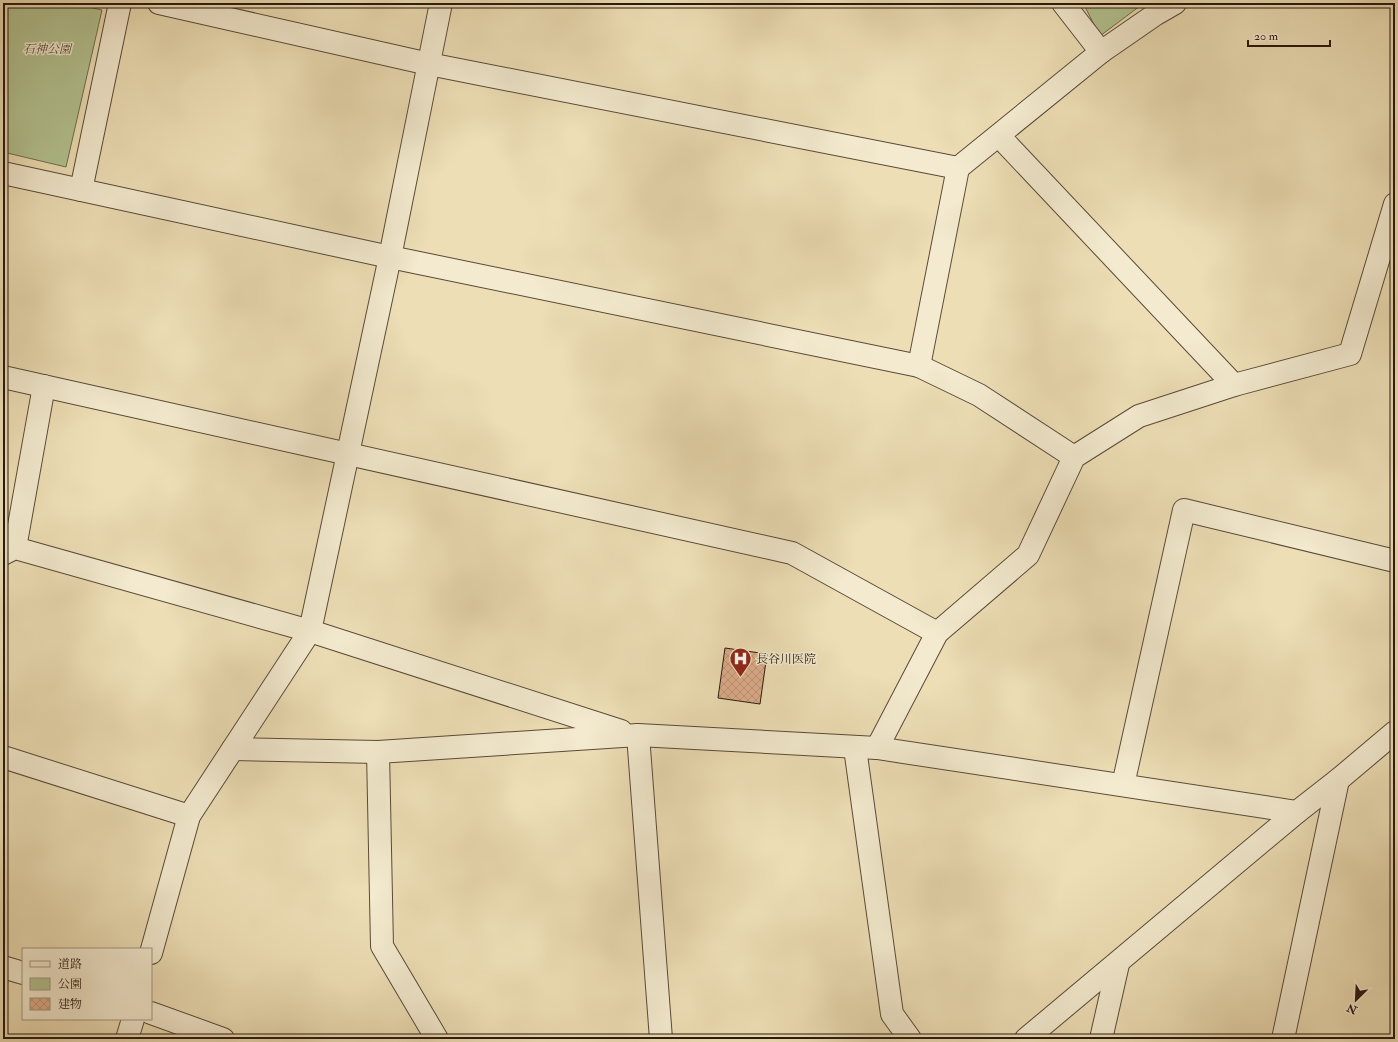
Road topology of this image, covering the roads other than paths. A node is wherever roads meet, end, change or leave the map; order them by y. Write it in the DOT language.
graph roads {
  1 [pos="120,3"];
  2 [pos="159,3"];
  3 [pos="441,3"];
  4 [pos="1063,3"];
  5 [pos="1175,3"];
  6 [pos="1101,52"];
  7 [pos="429,64"];
  8 [pos="999,136"];
  9 [pos="958,168"];
  10 [pos="3,173"];
  11 [pos="81,190"];
  12 [pos="1395,204"];
  13 [pos="390,257"];
  14 [pos="919,366"];
  15 [pos="3,377"];
  16 [pos="1234,385"];
  17 [pos="44,386"];
  18 [pos="347,453"];
  19 [pos="1074,456"];
  20 [pos="9,551"];
  21 [pos="1395,560"];
  22 [pos="310,631"];
  23 [pos="937,633"];
  24 [pos="1395,732"];
  25 [pos="638,735"];
  26 [pos="855,748"];
  27 [pos="877,748"];
  28 [pos="233,749"];
  29 [pos="378,752"];
  30 [pos="3,757"];
  31 [pos="1338,780"];
  32 [pos="1124,785"];
  33 [pos="1296,812"];
  34 [pos="189,816"];
  35 [pos="152,949"];
  36 [pos="1118,964"];
  37 [pos="3,967"];
  38 [pos="22,973"];
  39 [pos="152,1013"];
  40 [pos="133,1020"];
  41 [pos="127,1039"];
  42 [pos="223,1039"];
  43 [pos="437,1039"];
  44 [pos="660,1039"];
  45 [pos="910,1039"];
  46 [pos="1026,1039"];
  47 [pos="1101,1039"];
  48 [pos="1283,1039"];
  1 -- 11 [label="street"];
  2 -- 7 [label="street"];
  3 -- 7 [label="street"];
  4 -- 6 [label="street"];
  5 -- 6 [label="street"];
  6 -- 8 [label="street"];
  7 -- 9 [label="street"];
  7 -- 13 [label="street"];
  8 -- 9 [label="street"];
  8 -- 16 [label="street"];
  9 -- 14 [label="street"];
  10 -- 11 [label="street"];
  11 -- 13 [label="street"];
  12 -- 16 [label="street"];
  13 -- 14 [label="street"];
  13 -- 18 [label="street"];
  14 -- 19 [label="street"];
  15 -- 17 [label="street"];
  16 -- 19 [label="street"];
  17 -- 18 [label="street"];
  17 -- 20 [label="street"];
  18 -- 22 [label="street"];
  18 -- 23 [label="street"];
  19 -- 23 [label="street"];
  20 -- 22 [label="street"];
  21 -- 32 [label="street"];
  22 -- 25 [label="street"];
  22 -- 28 [label="street"];
  23 -- 27 [label="street"];
  24 -- 31 [label="street"];
  25 -- 26 [label="street"];
  25 -- 29 [label="street"];
  25 -- 44 [label="street"];
  26 -- 27 [label="street"];
  26 -- 45 [label="street"];
  27 -- 32 [label="street"];
  28 -- 29 [label="street"];
  28 -- 34 [label="street"];
  29 -- 43 [label="street"];
  30 -- 34 [label="street"];
  31 -- 33 [label="street"];
  31 -- 48 [label="street"];
  32 -- 33 [label="street"];
  33 -- 36 [label="street"];
  34 -- 35 [label="street"];
  36 -- 46 [label="street"];
  36 -- 47 [label="street"];
  37 -- 38 [label="street"];
  39 -- 42 [label="street"];
  40 -- 41 [label="street"];
}
